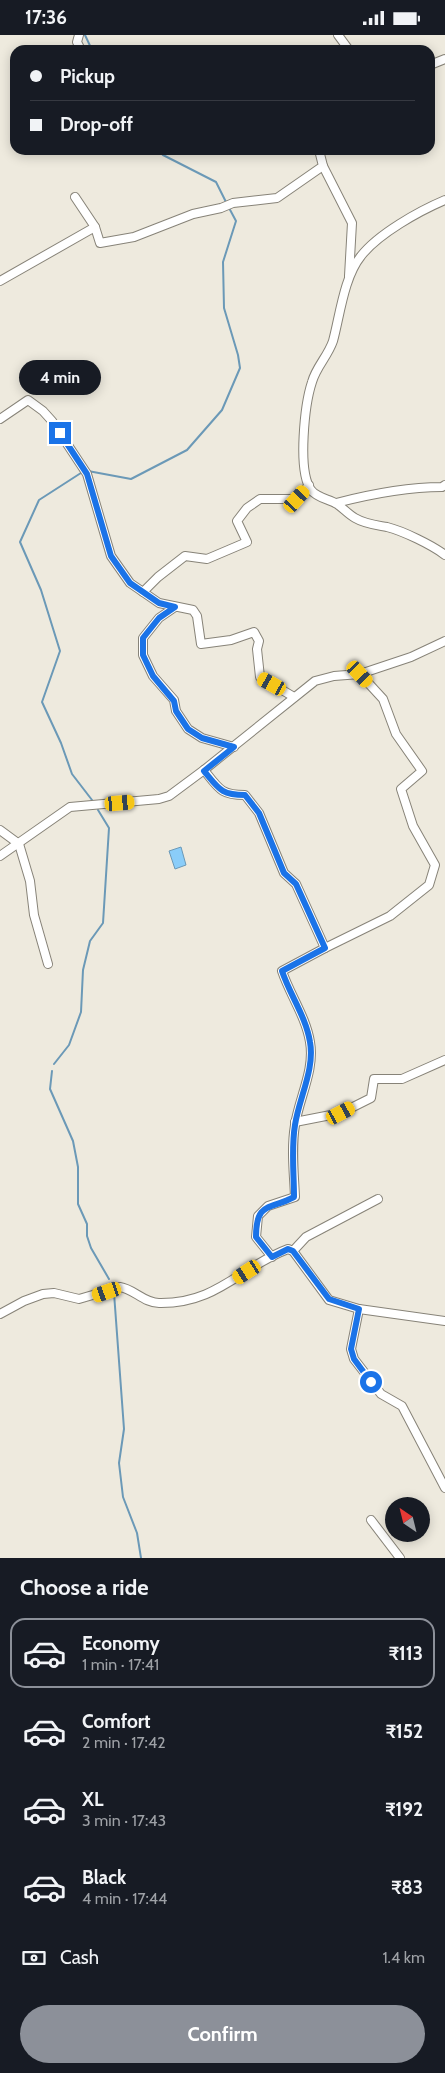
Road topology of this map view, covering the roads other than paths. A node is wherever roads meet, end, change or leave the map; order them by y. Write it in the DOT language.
graph roads {
  1 [pos="320,155"];
  2 [pos="323,165"];
  3 [pos="75,197"];
  4 [pos="445,200"];
  5 [pos="95,227"];
  6 [pos="348,279"];
  7 [pos="0,281"];
  8 [pos="0,419"];
  9 [pos="309,485"];
  10 [pos="445,485"];
  11 [pos="336,503"];
  12 [pos="445,555"];
  13 [pos="143,592"];
  14 [pos="175,607"];
  15 [pos="445,641"];
  16 [pos="360,674"];
  17 [pos="294,697"];
  18 [pos="234,747"];
  19 [pos="204,771"];
  20 [pos="0,830"];
  21 [pos="19,844"];
  22 [pos="0,856"];
  23 [pos="325,948"];
  24 [pos="48,964"];
  25 [pos="445,1060"];
  26 [pos="296,1122"];
  27 [pos="378,1199"];
  28 [pos="293,1251"];
  29 [pos="272,1257"];
  30 [pos="359,1309"];
  31 [pos="0,1314"];
  32 [pos="445,1321"];
  33 [pos="445,1488"];
  34 [pos="371,1520"];
  35 [pos="400,1558"];
  1 -- 2 [label="street"];
  2 -- 5 [label="street"];
  2 -- 6 [label="street"];
  3 -- 5 [label="street"];
  4 -- 6 [label="street"];
  5 -- 7 [label="street"];
  6 -- 9 [label="street"];
  8 -- 13 [label="street"];
  9 -- 11 [label="street"];
  9 -- 13 [label="street"];
  10 -- 11 [label="street"];
  11 -- 12 [label="street"];
  13 -- 14 [label="street"];
  14 -- 17 [label="street"];
  14 -- 18 [label="street"];
  15 -- 16 [label="street"];
  16 -- 17 [label="street"];
  16 -- 23 [label="street"];
  17 -- 18 [label="street"];
  18 -- 19 [label="street"];
  19 -- 21 [label="street"];
  19 -- 23 [label="street"];
  20 -- 21 [label="street"];
  21 -- 22 [label="street"];
  21 -- 24 [label="street"];
  23 -- 26 [label="street"];
  25 -- 26 [label="street"];
  26 -- 29 [label="street"];
  27 -- 28 [label="street"];
  28 -- 29 [label="street"];
  28 -- 30 [label="street"];
  29 -- 31 [label="street"];
  30 -- 32 [label="street"];
  30 -- 33 [label="street"];
  34 -- 35 [label="street"];
}
